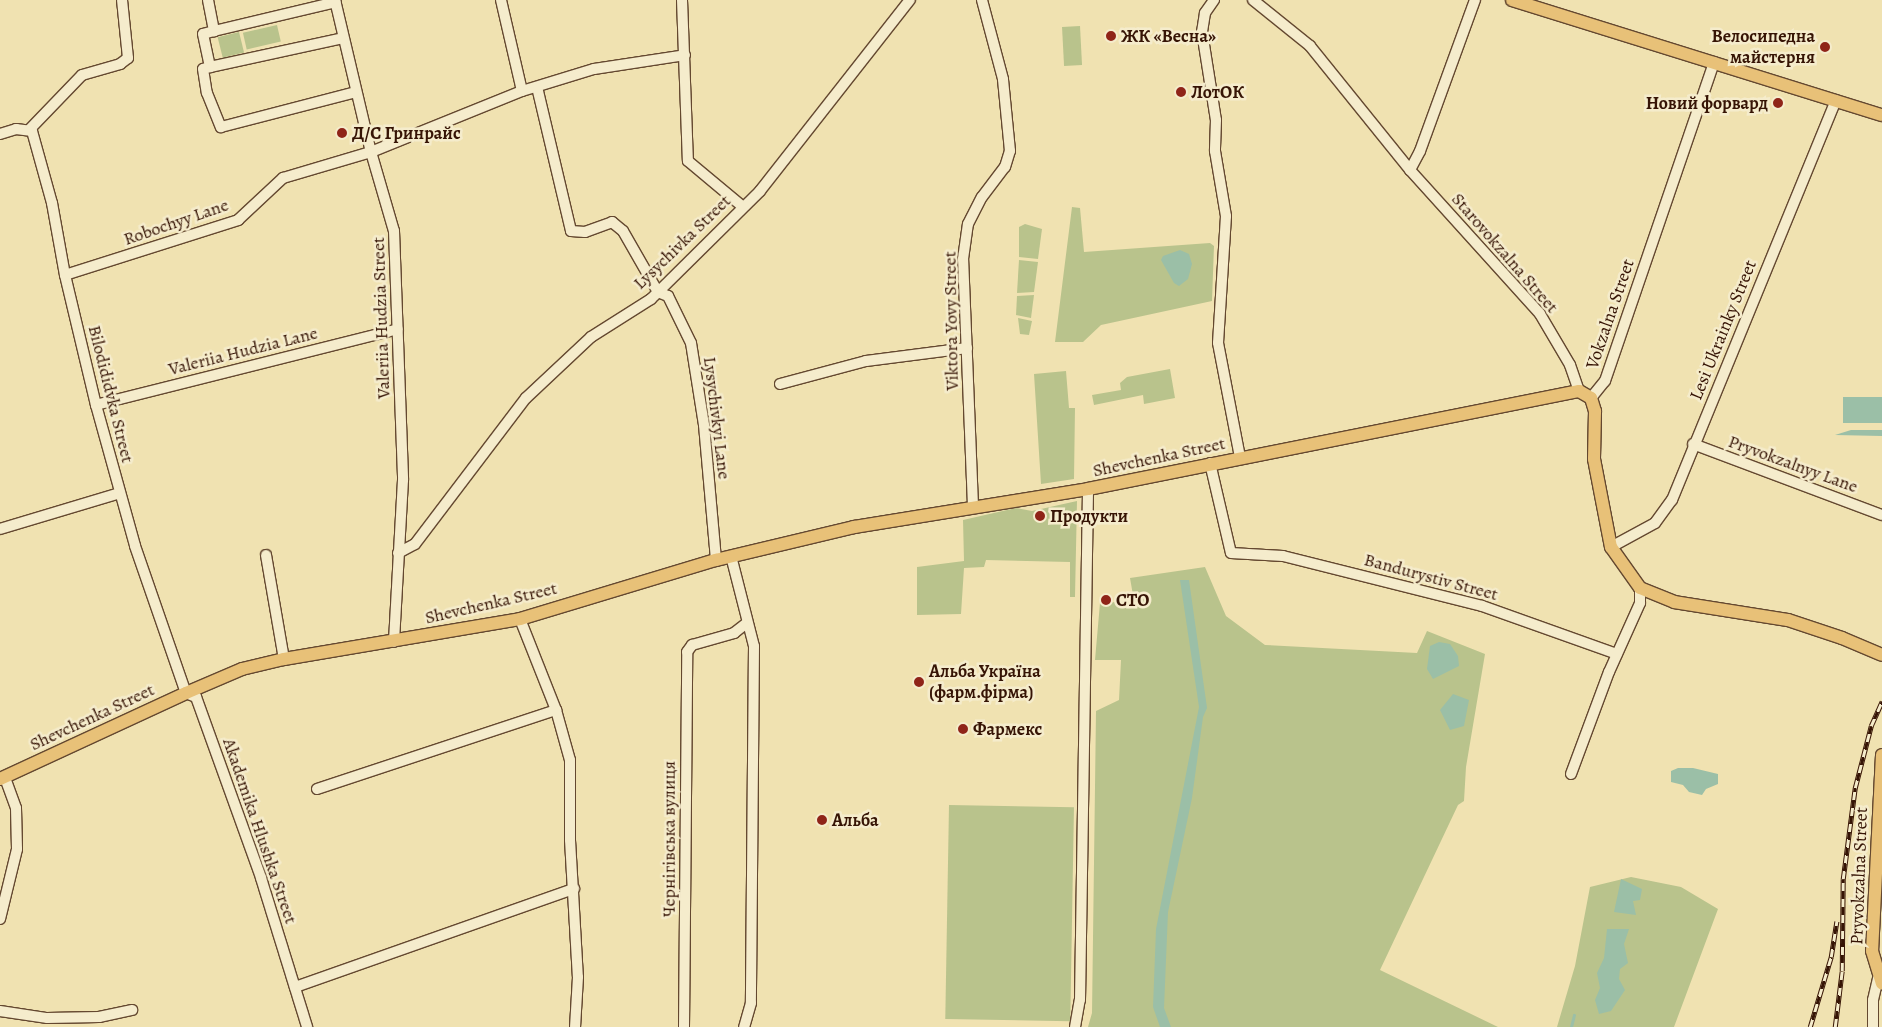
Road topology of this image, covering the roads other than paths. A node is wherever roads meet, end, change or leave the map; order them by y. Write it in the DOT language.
graph roads {
  1 [pos="122,0"];
  2 [pos="208,0"];
  3 [pos="502,0"];
  4 [pos="682,0"];
  5 [pos="910,0"];
  6 [pos="982,0"];
  7 [pos="1214,0"];
  8 [pos="1253,0"];
  9 [pos="1475,0"];
  10 [pos="1512,0"];
  11 [pos="335,1"];
  12 [pos="214,31"];
  13 [pos="343,38"];
  14 [pos="685,55"];
  15 [pos="1714,62"];
  16 [pos="210,68"];
  17 [pos="537,87"];
  18 [pos="522,91"];
  19 [pos="356,92"];
  20 [pos="1836,100"];
  21 [pos="1882,115"];
  22 [pos="30,128"];
  23 [pos="0,134"];
  24 [pos="371,152"];
  25 [pos="1410,170"];
  26 [pos="742,206"];
  27 [pos="65,275"];
  28 [pos="658,292"];
  29 [pos="398,329"];
  30 [pos="967,348"];
  31 [pos="780,384"];
  32 [pos="1579,391"];
  33 [pos="1591,398"];
  34 [pos="96,405"];
  35 [pos="1693,444"];
  36 [pos="1240,457"];
  37 [pos="1210,463"];
  38 [pos="1088,489"];
  39 [pos="120,493"];
  40 [pos="972,506"];
  41 [pos="1882,515"];
  42 [pos="0,529"];
  43 [pos="1611,548"];
  44 [pos="398,553"];
  45 [pos="266,555"];
  46 [pos="731,556"];
  47 [pos="716,560"];
  48 [pos="1640,588"];
  49 [pos="520,619"];
  50 [pos="747,623"];
  51 [pos="394,642"];
  52 [pos="1617,654"];
  53 [pos="1882,655"];
  54 [pos="284,659"];
  55 [pos="186,692"];
  56 [pos="556,710"];
  57 [pos="1882,755"];
  58 [pos="1571,774"];
  59 [pos="2,778"];
  60 [pos="317,789"];
  61 [pos="574,889"];
  62 [pos="0,919"];
  63 [pos="1880,981"];
  64 [pos="295,988"];
  65 [pos="0,1011"];
  66 [pos="127,1011"];
  67 [pos="306,1027"];
  68 [pos="575,1027"];
  69 [pos="684,1027"];
  70 [pos="744,1027"];
  71 [pos="1075,1027"];
  72 [pos="1873,1027"];
  1 -- 22 [label="street"];
  2 -- 12 [label="street"];
  3 -- 18 [label="street"];
  4 -- 14 [label="street"];
  5 -- 26 [label="street, Lysychivka Street"];
  6 -- 30 [label="street, Viktora Yovy Street"];
  7 -- 36 [label="street"];
  8 -- 25 [label="street, Starovokzalna Street"];
  9 -- 25 [label="street"];
  10 -- 15 [label="main road"];
  11 -- 12 [label="street"];
  11 -- 13 [label="street, Valeriia Hudzia Street"];
  12 -- 16 [label="street"];
  13 -- 16 [label="street"];
  13 -- 19 [label="street, Valeriia Hudzia Street"];
  14 -- 17 [label="street, Robochyy Lane"];
  14 -- 26 [label="street"];
  15 -- 20 [label="main road"];
  15 -- 33 [label="street, Vokzalna Street"];
  16 -- 19 [label="street"];
  17 -- 18 [label="street, Robochyy Lane"];
  17 -- 28 [label="street, Lysychivkyi Lane"];
  18 -- 24 [label="street, Robochyy Lane"];
  19 -- 24 [label="street, Valeriia Hudzia Street"];
  20 -- 21 [label="main road"];
  20 -- 35 [label="street, Lesi Ukrainky Street"];
  22 -- 23 [label="street"];
  22 -- 27 [label="street, Bilodididvka Street"];
  24 -- 27 [label="street, Robochyy Lane"];
  24 -- 29 [label="street, Valeriia Hudzia Street"];
  25 -- 32 [label="street, Starovokzalna Street"];
  26 -- 28 [label="street, Lysychivka Street"];
  27 -- 34 [label="street, Bilodididvka Street"];
  28 -- 44 [label="street, Lysychivka Street"];
  28 -- 47 [label="street, Lysychivkyi Lane"];
  29 -- 34 [label="street, Valeriia Hudzia Lane"];
  29 -- 44 [label="street, Valeriia Hudzia Street"];
  30 -- 31 [label="street"];
  30 -- 40 [label="street, Viktora Yovy Street"];
  32 -- 33 [label="main road"];
  32 -- 36 [label="main road, Shevchenka Street"];
  33 -- 43 [label="main road"];
  34 -- 39 [label="street, Bilodididvka Street"];
  35 -- 41 [label="street, Pryvokzalnyy Lane"];
  35 -- 43 [label="street, Lesi Ukrainky Street"];
  36 -- 37 [label="main road, Shevchenka Street"];
  37 -- 38 [label="main road, Shevchenka Street"];
  37 -- 52 [label="street, Bandurystiv Street"];
  38 -- 40 [label="main road, Shevchenka Street"];
  38 -- 71 [label="street"];
  39 -- 42 [label="street"];
  39 -- 55 [label="street, Bilodididvka Street"];
  40 -- 46 [label="main road, Shevchenka Street"];
  43 -- 48 [label="main road"];
  44 -- 51 [label="street, Valeriia Hudzia Street"];
  45 -- 54 [label="street"];
  46 -- 47 [label="main road, Shevchenka Street"];
  46 -- 50 [label="street"];
  47 -- 49 [label="main road, Shevchenka Street"];
  48 -- 52 [label="street"];
  48 -- 53 [label="main road"];
  49 -- 51 [label="main road, Shevchenka Street"];
  49 -- 56 [label="street"];
  50 -- 69 [label="street, Чернігівська вулиця"];
  50 -- 70 [label="street"];
  51 -- 54 [label="main road, Shevchenka Street"];
  52 -- 58 [label="street"];
  54 -- 55 [label="main road, Shevchenka Street"];
  55 -- 59 [label="main road, Shevchenka Street"];
  55 -- 64 [label="street, Akademika Hlushka Street"];
  56 -- 60 [label="street"];
  56 -- 61 [label="street"];
  57 -- 63 [label="main road, Pryvokzalna Street"];
  59 -- 62 [label="street"];
  61 -- 64 [label="street"];
  61 -- 68 [label="street"];
  63 -- 72 [label="street, Pryvokzalna Street"];
  64 -- 67 [label="street, Akademika Hlushka Street"];
  65 -- 66 [label="street"];
}
